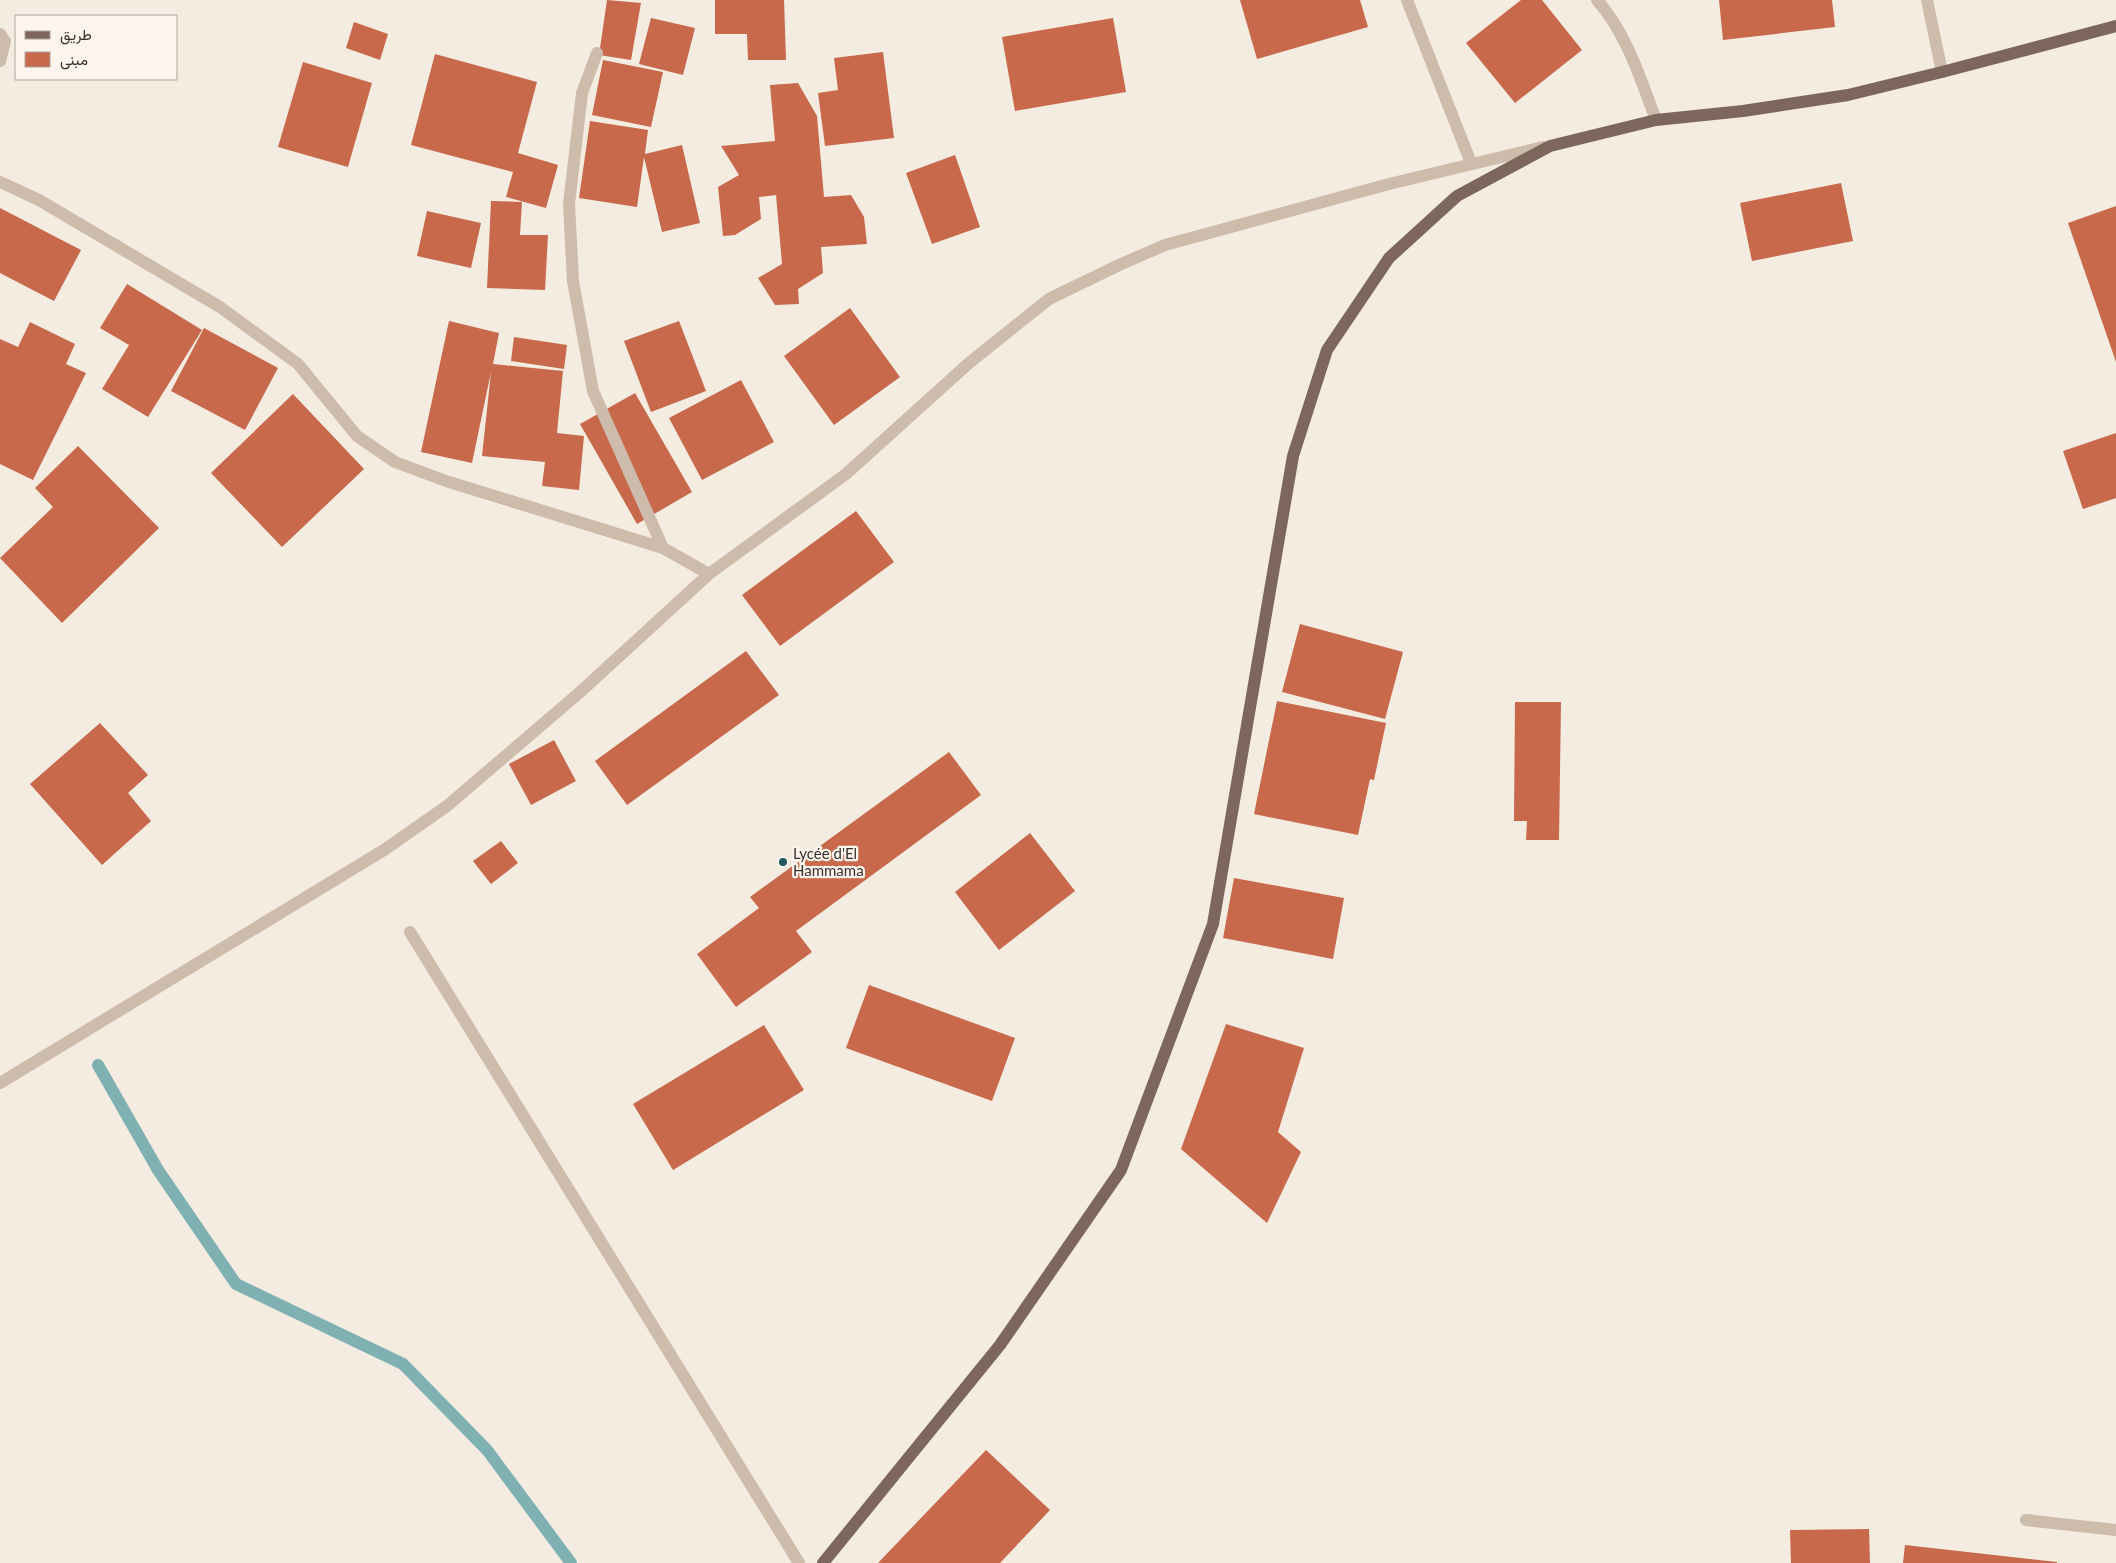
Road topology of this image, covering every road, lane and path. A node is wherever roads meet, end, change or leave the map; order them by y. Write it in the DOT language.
graph roads {
  1 [pos="1407,0"];
  2 [pos="1596,0"];
  3 [pos="1927,0"];
  4 [pos="2116,26"];
  5 [pos="0,34"];
  6 [pos="597,53"];
  7 [pos="0,61"];
  8 [pos="1942,72"];
  9 [pos="1656,120"];
  10 [pos="1550,146"];
  11 [pos="1471,163"];
  12 [pos="0,182"];
  13 [pos="663,548"];
  14 [pos="708,574"];
  15 [pos="410,932"];
  16 [pos="0,1083"];
  17 [pos="2026,1520"];
  18 [pos="2116,1530"];
  19 [pos="799,1563"];
  20 [pos="823,1563"];
  1 -- 11 [label="street"];
  2 -- 9 [label="street"];
  3 -- 8 [label="street"];
  4 -- 8 [label="main road"];
  5 -- 7 [label="street"];
  6 -- 13 [label="street"];
  8 -- 9 [label="main road"];
  9 -- 10 [label="main road"];
  10 -- 11 [label="street"];
  10 -- 20 [label="main road"];
  11 -- 14 [label="street"];
  12 -- 13 [label="street"];
  13 -- 14 [label="street"];
  14 -- 16 [label="street"];
  15 -- 19 [label="street"];
  17 -- 18 [label="street"];
}
